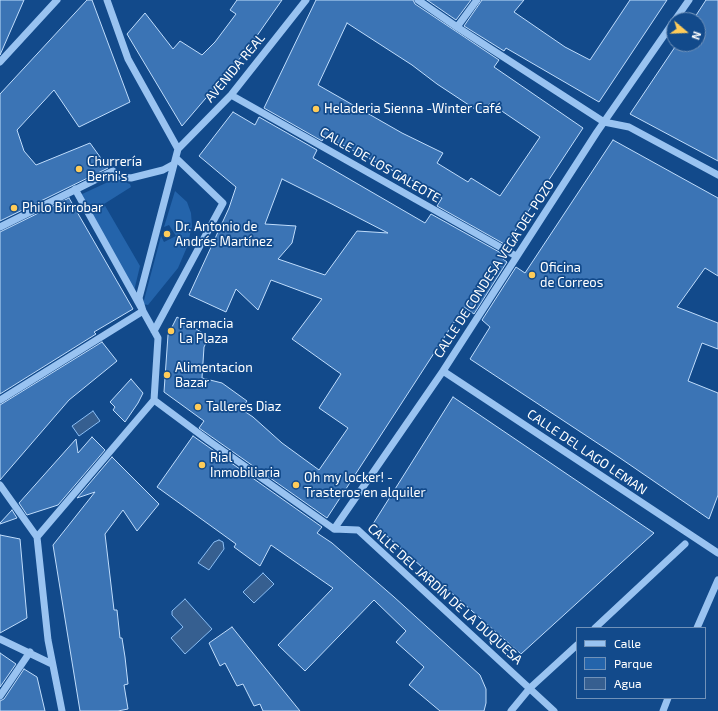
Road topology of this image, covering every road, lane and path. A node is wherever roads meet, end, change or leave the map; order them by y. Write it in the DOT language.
graph roads {
  1 [pos="57,0"];
  2 [pos="107,0"];
  3 [pos="306,0"];
  4 [pos="418,0"];
  5 [pos="477,0"];
  6 [pos="689,0"];
  7 [pos="680,12"];
  8 [pos="457,27"];
  9 [pos="666,33"];
  10 [pos="0,62"];
  11 [pos="231,95"];
  12 [pos="604,122"];
  13 [pos="178,149"];
  14 [pos="175,161"];
  15 [pos="718,175"];
  16 [pos="75,189"];
  17 [pos="0,227"];
  18 [pos="516,256"];
  19 [pos="143,311"];
  20 [pos="154,331"];
  21 [pos="443,370"];
  22 [pos="0,400"];
  23 [pos="154,400"];
  24 [pos="0,485"];
  25 [pos="334,529"];
  26 [pos="37,537"];
  27 [pos="685,544"];
  28 [pos="718,553"];
  29 [pos="718,580"];
  30 [pos="596,627"];
  31 [pos="697,627"];
  32 [pos="0,639"];
  33 [pos="576,646"];
  34 [pos="30,652"];
  35 [pos="52,664"];
  36 [pos="530,688"];
  37 [pos="0,696"];
  38 [pos="668,699"];
  39 [pos="62,711"];
  40 [pos="511,711"];
  41 [pos="554,711"];
  42 [pos="663,711"];
  1 -- 10 [label="street"];
  2 -- 13 [label="street"];
  3 -- 11 [label="street, AVENIDA REAL"];
  4 -- 8 [label="street"];
  5 -- 8 [label="street"];
  6 -- 7 [label="street, CALLE DE CONDESA VEGA DEL POZO"];
  8 -- 12 [label="street"];
  9 -- 12 [label="street, CALLE DE CONDESA VEGA DEL POZO"];
  11 -- 13 [label="street, AVENIDA REAL"];
  11 -- 18 [label="street, CALLE DE LOS GALEOTE"];
  12 -- 15 [label="street"];
  12 -- 18 [label="street, CALLE DE CONDESA VEGA DEL POZO"];
  13 -- 14 [label="street"];
  14 -- 16 [label="street"];
  14 -- 19 [label="street"];
  14 -- 20 [label="street"];
  16 -- 17 [label="street"];
  16 -- 19 [label="street"];
  18 -- 21 [label="street, CALLE DE CONDESA VEGA DEL POZO"];
  19 -- 20 [label="street"];
  19 -- 22 [label="street"];
  20 -- 23 [label="street"];
  21 -- 25 [label="street, CALLE DE CONDESA VEGA DEL POZO"];
  21 -- 28 [label="street, CALLE DEL LAGO LEMAN"];
  23 -- 25 [label="street"];
  23 -- 26 [label="street"];
  24 -- 26 [label="street"];
  25 -- 36 [label="street, CALLE DEL JARDÍN DE LA DUQUESA"];
  26 -- 35 [label="street"];
  27 -- 30 [label="street"];
  29 -- 31 [label="street"];
  32 -- 34 [label="street"];
  33 -- 36 [label="street"];
  34 -- 35 [label="street"];
  34 -- 37 [label="street"];
  35 -- 39 [label="street"];
  36 -- 40 [label="street"];
  36 -- 41 [label="street, CALLE DEL JARDÍN DE LA DUQUESA"];
  38 -- 42 [label="street"];
}
